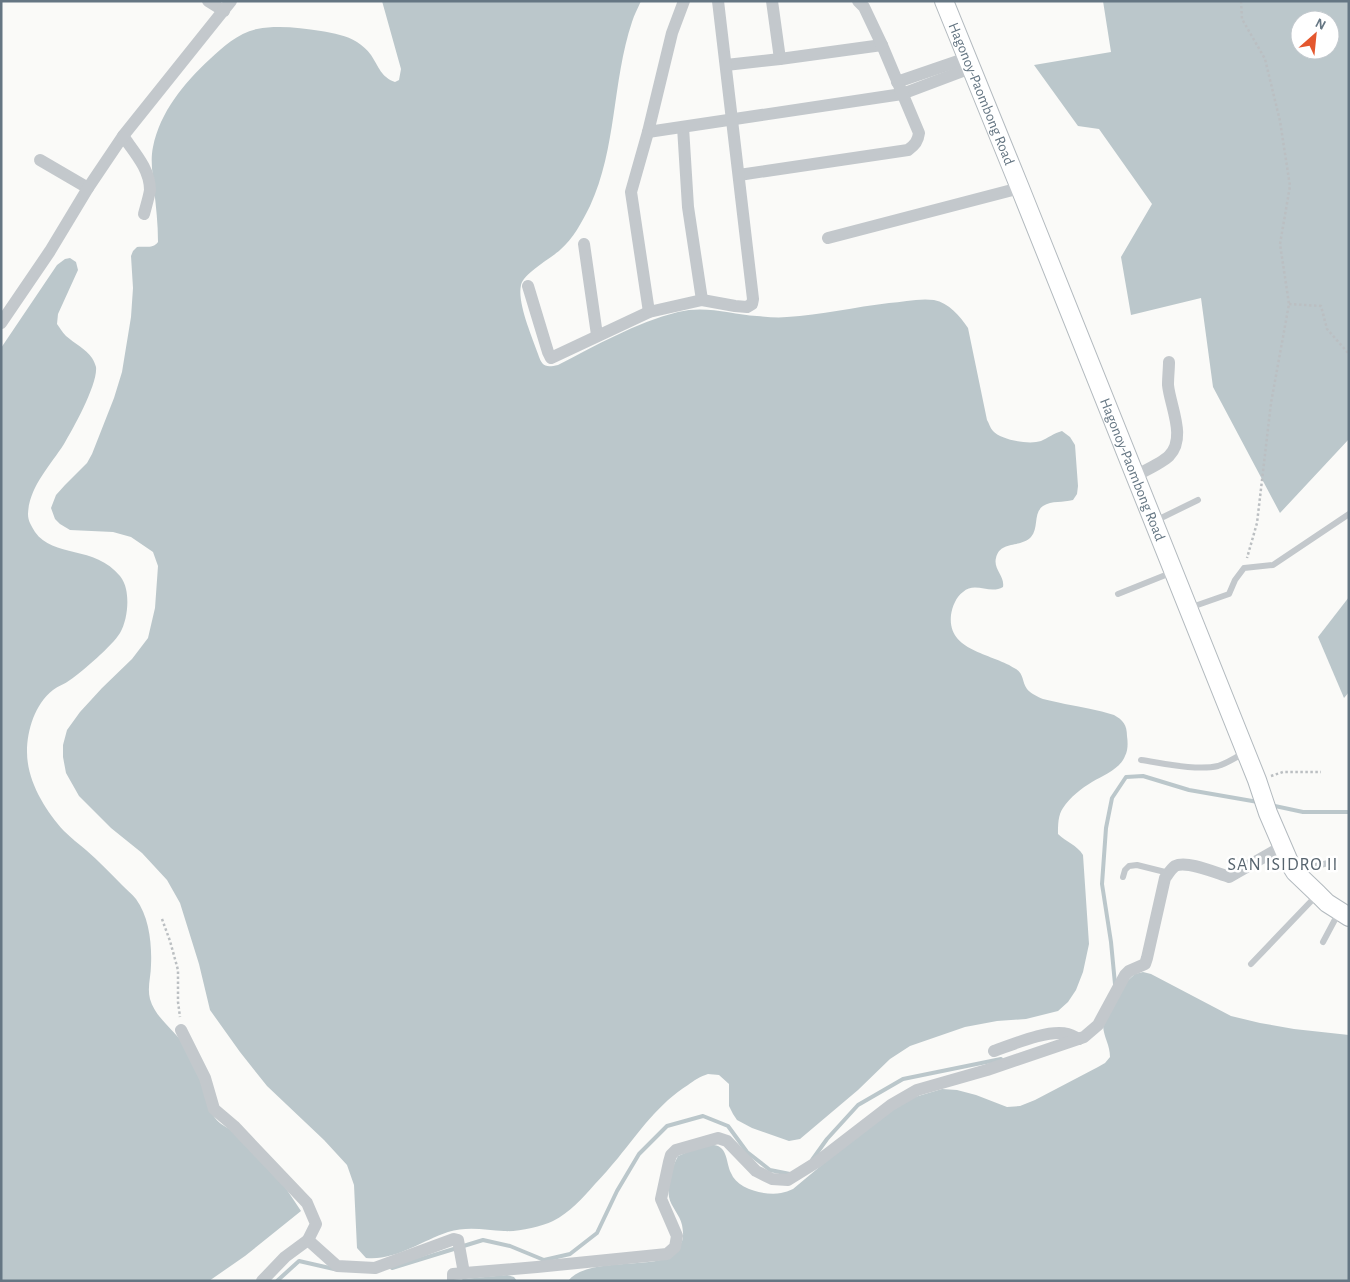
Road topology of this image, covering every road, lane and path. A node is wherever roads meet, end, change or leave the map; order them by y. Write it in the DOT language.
graph roads {
  1 [pos="208,1"];
  2 [pos="684,1"];
  3 [pos="718,1"];
  4 [pos="772,1"];
  5 [pos="858,1"];
  6 [pos="944,1"];
  7 [pos="1241,1"];
  8 [pos="228,6"];
  9 [pos="882,45"];
  10 [pos="780,59"];
  11 [pos="969,63"];
  12 [pos="726,65"];
  13 [pos="897,82"];
  14 [pos="902,94"];
  15 [pos="732,120"];
  16 [pos="683,127"];
  17 [pos="648,132"];
  18 [pos="124,136"];
  19 [pos="40,160"];
  20 [pos="739,175"];
  21 [pos="90,186"];
  22 [pos="1020,188"];
  23 [pos="144,214"];
  24 [pos="828,238"];
  25 [pos="584,244"];
  26 [pos="528,286"];
  27 [pos="702,300"];
  28 [pos="1289,304"];
  29 [pos="649,312"];
  30 [pos="1,324"];
  31 [pos="597,336"];
  32 [pos="1349,354"];
  33 [pos="1169,362"];
  34 [pos="1135,476"];
  35 [pos="1198,500"];
  36 [pos="1349,514"];
  37 [pos="1154,522"];
  38 [pos="1244,568"];
  39 [pos="1174,572"];
  40 [pos="1118,594"];
  41 [pos="1189,608"];
  42 [pos="1246,752"];
  43 [pos="1141,760"];
  44 [pos="1321,772"];
  45 [pos="1259,784"];
  46 [pos="1283,846"];
  47 [pos="1328,863"];
  48 [pos="1295,872"];
  49 [pos="1168,873"];
  50 [pos="1123,877"];
  51 [pos="1318,894"];
  52 [pos="1344,914"];
  53 [pos="162,919"];
  54 [pos="1323,942"];
  55 [pos="1251,964"];
  56 [pos="182,1030"];
  57 [pos="1074,1036"];
  58 [pos="994,1051"];
  59 [pos="308,1240"];
  60 [pos="464,1273"];
  61 [pos="262,1281"];
  62 [pos="453,1281"];
  1 -- 8 [label="street"];
  2 -- 17 [label="street"];
  3 -- 12 [label="street"];
  4 -- 10 [label="street"];
  5 -- 9 [label="street"];
  6 -- 11 [label="main road, Hagonoy-Paombong Road"];
  7 -- 28 [label="path"];
  8 -- 18 [label="street"];
  9 -- 10 [label="street"];
  9 -- 13 [label="street"];
  10 -- 12 [label="street"];
  11 -- 13 [label="street"];
  11 -- 14 [label="street"];
  11 -- 22 [label="main road, Hagonoy-Paombong Road"];
  12 -- 15 [label="street"];
  13 -- 14 [label="street"];
  14 -- 15 [label="street"];
  14 -- 20 [label="street"];
  15 -- 16 [label="street"];
  15 -- 20 [label="street"];
  16 -- 17 [label="street"];
  16 -- 27 [label="street"];
  17 -- 29 [label="street"];
  18 -- 21 [label="street"];
  18 -- 23 [label="street"];
  19 -- 21 [label="street"];
  20 -- 27 [label="street"];
  21 -- 30 [label="street"];
  22 -- 24 [label="street"];
  22 -- 34 [label="main road, Hagonoy-Paombong Road"];
  25 -- 31 [label="street"];
  26 -- 31 [label="street"];
  27 -- 29 [label="street"];
  28 -- 32 [label="path"];
  28 -- 38 [label="path"];
  29 -- 31 [label="street"];
  33 -- 34 [label="street"];
  34 -- 37 [label="main road, Hagonoy-Paombong Road"];
  35 -- 37 [label="lane"];
  36 -- 38 [label="lane"];
  37 -- 39 [label="main road, Hagonoy-Paombong Road"];
  38 -- 41 [label="lane"];
  39 -- 40 [label="lane"];
  39 -- 41 [label="main road, Hagonoy-Paombong Road"];
  41 -- 42 [label="main road, Hagonoy-Paombong Road"];
  42 -- 43 [label="lane"];
  42 -- 45 [label="main road, Hagonoy-Paombong Road"];
  44 -- 45 [label="path"];
  45 -- 46 [label="main road, Hagonoy-Paombong Road"];
  46 -- 48 [label="main road, Hagonoy-Paombong Road"];
  46 -- 49 [label="street"];
  47 -- 48 [label="lane"];
  48 -- 51 [label="main road, Hagonoy-Paombong Road"];
  49 -- 50 [label="lane"];
  49 -- 57 [label="street"];
  51 -- 52 [label="main road, Hagonoy-Paombong Road"];
  51 -- 55 [label="lane"];
  52 -- 54 [label="lane"];
  53 -- 56 [label="path"];
  56 -- 59 [label="street"];
  57 -- 58 [label="street"];
  57 -- 60 [label="street"];
  59 -- 60 [label="street"];
  59 -- 61 [label="street"];
  60 -- 62 [label="street"];
}
